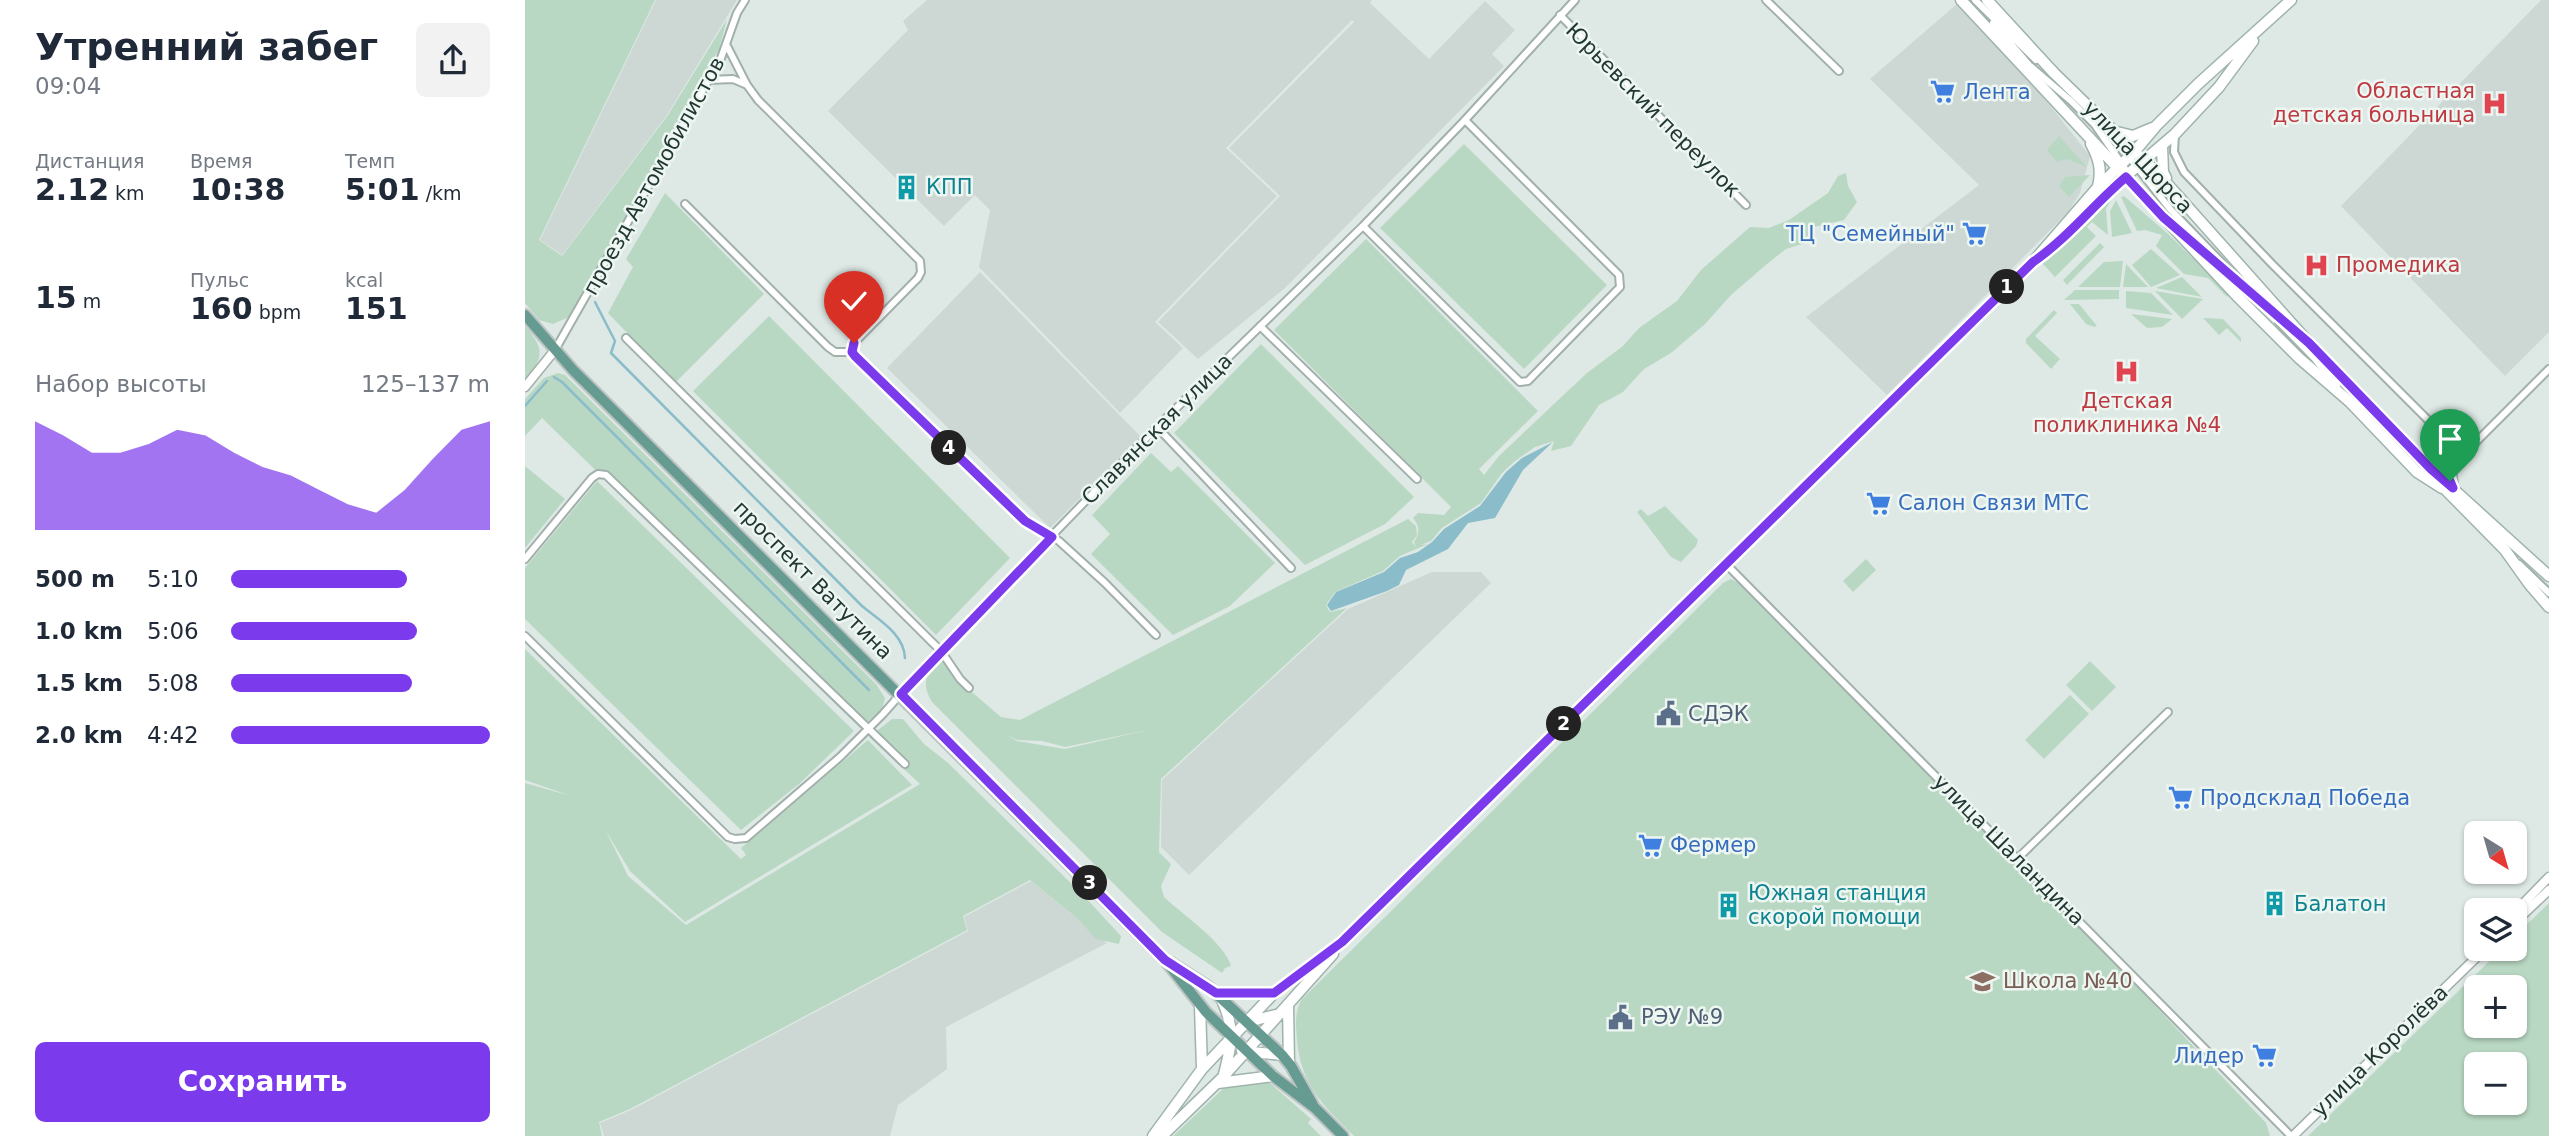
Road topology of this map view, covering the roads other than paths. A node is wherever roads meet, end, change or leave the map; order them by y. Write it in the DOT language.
graph roads {
  1 [pos="745,0"];
  2 [pos="1575,0"];
  3 [pos="1766,0"];
  4 [pos="1961,0"];
  5 [pos="1975,0"];
  6 [pos="1987,0"];
  7 [pos="2291,0"];
  8 [pos="1560,15"];
  9 [pos="2266,23"];
  10 [pos="727,46"];
  11 [pos="1839,71"];
  12 [pos="709,80"];
  13 [pos="747,85"];
  14 [pos="1465,120"];
  15 [pos="2156,126"];
  16 [pos="2082,129"];
  17 [pos="2115,131"];
  18 [pos="2175,134"];
  19 [pos="2162,146"];
  20 [pos="2126,160"];
  21 [pos="2134,170"];
  22 [pos="2098,187"];
  23 [pos="2171,188"];
  24 [pos="685,204"];
  25 [pos="1747,205"];
  26 [pos="2163,217"];
  27 [pos="1363,226"];
  28 [pos="2033,262"];
  29 [pos="2247,289"];
  30 [pos="525,315"];
  31 [pos="1260,326"];
  32 [pos="626,338"];
  33 [pos="2309,343"];
  34 [pos="555,350"];
  35 [pos="852,352"];
  36 [pos="2549,369"];
  37 [pos="525,387"];
  38 [pos="2350,402"];
  39 [pos="1157,427"];
  40 [pos="2463,455"];
  41 [pos="2450,468"];
  42 [pos="1417,479"];
  43 [pos="2442,483"];
  44 [pos="1052,537"];
  45 [pos="2505,550"];
  46 [pos="525,559"];
  47 [pos="1727,565"];
  48 [pos="1291,568"];
  49 [pos="2549,576"];
  50 [pos="2549,593"];
  51 [pos="2549,607"];
  52 [pos="1156,635"];
  53 [pos="525,636"];
  54 [pos="941,651"];
  55 [pos="969,688"];
  56 [pos="901,694"];
  57 [pos="2168,712"];
  58 [pos="869,728"];
  59 [pos="905,764"];
  60 [pos="2018,858"];
  61 [pos="2549,877"];
  62 [pos="2549,890"];
  63 [pos="2527,900"];
  64 [pos="2527,911"];
  65 [pos="1342,942"];
  66 [pos="2472,961"];
  67 [pos="1186,979"];
  68 [pos="1218,995"];
  69 [pos="1272,996"];
  70 [pos="1288,1006"];
  71 [pos="1203,1009"];
  72 [pos="1280,1014"];
  73 [pos="1262,1019"];
  74 [pos="1230,1022"];
  75 [pos="1247,1022"];
  76 [pos="1261,1035"];
  77 [pos="1233,1037"];
  78 [pos="1230,1051"];
  79 [pos="1247,1051"];
  80 [pos="1262,1052"];
  81 [pos="1285,1058"];
  82 [pos="1204,1067"];
  83 [pos="1271,1074"];
  84 [pos="1220,1080"];
  85 [pos="1315,1108"];
  86 [pos="1153,1136"];
  87 [pos="1162,1136"];
  88 [pos="1343,1136"];
  89 [pos="2292,1136"];
  1 -- 10 [label="street, проезд Автомобилистов"];
  2 -- 8 [label="street, Славянская улица"];
  3 -- 11 [label="street"];
  4 -- 16 [label="main road, улица Щорса"];
  5 -- 20 [label="street"];
  6 -- 17 [label="main road, улица Щорса"];
  7 -- 9 [label="main road"];
  8 -- 14 [label="street, Славянская улица"];
  8 -- 25 [label="street, Юрьевский переулок"];
  9 -- 15 [label="main road"];
  9 -- 18 [label="main road"];
  10 -- 12 [label="street, проезд Автомобилистов"];
  10 -- 13 [label="street"];
  12 -- 13 [label="street"];
  12 -- 34 [label="street, проезд Автомобилистов"];
  13 -- 35 [label="street"];
  14 -- 27 [label="street, Славянская улица"];
  14 -- 27 [label="street"];
  15 -- 17 [label="main road"];
  15 -- 20 [label="main road"];
  16 -- 20 [label="main road, улица Щорса"];
  16 -- 22 [label="main road"];
  17 -- 20 [label="main road, улица Щорса"];
  18 -- 19 [label="main road"];
  18 -- 40 [label="street, улица Щорса"];
  19 -- 21 [label="main road"];
  19 -- 23 [label="main road"];
  20 -- 21 [label="main road, улица Щорса"];
  20 -- 21 [label="main road, улица Щорса"];
  20 -- 22 [label="main road"];
  21 -- 23 [label="main road, улица Щорса"];
  21 -- 26 [label="main road, улица Щорса"];
  21 -- 28 [label="main road"];
  21 -- 29 [label="street"];
  22 -- 28 [label="main road"];
  23 -- 33 [label="main road, улица Щорса"];
  24 -- 35 [label="street"];
  26 -- 29 [label="street, улица Щорса"];
  26 -- 38 [label="main road, улица Щорса"];
  27 -- 31 [label="street, Славянская улица"];
  28 -- 47 [label="main road"];
  29 -- 33 [label="street"];
  29 -- 38 [label="street, улица Щорса"];
  30 -- 34 [label="main road, проспект Ватутина"];
  31 -- 39 [label="street, Славянская улица"];
  31 -- 42 [label="street"];
  32 -- 54 [label="street"];
  33 -- 43 [label="main road, улица Щорса"];
  34 -- 37 [label="street"];
  34 -- 56 [label="main road, проспект Ватутина"];
  35 -- 44 [label="street"];
  36 -- 40 [label="street"];
  38 -- 43 [label="main road, улица Щорса"];
  39 -- 44 [label="street, Славянская улица"];
  39 -- 48 [label="street"];
  40 -- 41 [label="street"];
  41 -- 43 [label="street"];
  41 -- 43 [label="main road"];
  43 -- 45 [label="main road, улица Щорса"];
  43 -- 49 [label="main road"];
  44 -- 52 [label="street"];
  44 -- 54 [label="street, Славянская улица"];
  45 -- 50 [label="street, улица Щорса"];
  45 -- 51 [label="main road"];
  46 -- 58 [label="street"];
  47 -- 60 [label="street, улица Шаландина"];
  47 -- 65 [label="main road"];
  53 -- 58 [label="street, Славянская улица"];
  54 -- 55 [label="street"];
  54 -- 56 [label="street, Славянская улица"];
  56 -- 58 [label="street, Славянская улица"];
  56 -- 67 [label="main road, проспект Ватутина"];
  57 -- 60 [label="street"];
  58 -- 59 [label="street"];
  60 -- 89 [label="street, улица Шаландина"];
  61 -- 63 [label="street"];
  62 -- 64 [label="street"];
  65 -- 69 [label="main road"];
  65 -- 70 [label="main road"];
  66 -- 89 [label="street, улица Королёва"];
  67 -- 68 [label="main road, проспект Ватутина"];
  67 -- 71 [label="main road, проспект Ватутина"];
  68 -- 69 [label="main road"];
  68 -- 71 [label="main road"];
  68 -- 74 [label="main road"];
  68 -- 75 [label="main road, проспект Ватутина"];
  69 -- 72 [label="main road"];
  69 -- 73 [label="main road"];
  69 -- 75 [label="main road"];
  70 -- 72 [label="main road"];
  70 -- 81 [label="main road"];
  71 -- 74 [label="main road"];
  71 -- 77 [label="main road, проспект Ватутина"];
  71 -- 82 [label="main road"];
  72 -- 73 [label="main road"];
  72 -- 76 [label="main road"];
  73 -- 75 [label="main road"];
  73 -- 76 [label="main road"];
  74 -- 75 [label="main road"];
  74 -- 77 [label="main road"];
  75 -- 76 [label="main road, проспект Ватутина"];
  75 -- 77 [label="main road"];
  76 -- 79 [label="main road"];
  76 -- 80 [label="main road"];
  76 -- 81 [label="main road, проспект Ватутина"];
  77 -- 78 [label="main road"];
  77 -- 79 [label="main road, проспект Ватутина"];
  77 -- 82 [label="main road"];
  78 -- 79 [label="main road"];
  78 -- 82 [label="main road"];
  78 -- 84 [label="main road"];
  79 -- 80 [label="main road"];
  79 -- 83 [label="main road, проспект Ватутина"];
  79 -- 84 [label="main road"];
  80 -- 81 [label="main road"];
  80 -- 83 [label="main road"];
  81 -- 83 [label="main road"];
  81 -- 85 [label="main road, проспект Ватутина"];
  82 -- 84 [label="main road"];
  82 -- 86 [label="main road"];
  83 -- 84 [label="main road"];
  83 -- 85 [label="main road, проспект Ватутина"];
  84 -- 87 [label="main road"];
  85 -- 88 [label="main road, проспект Ватутина"];
}
